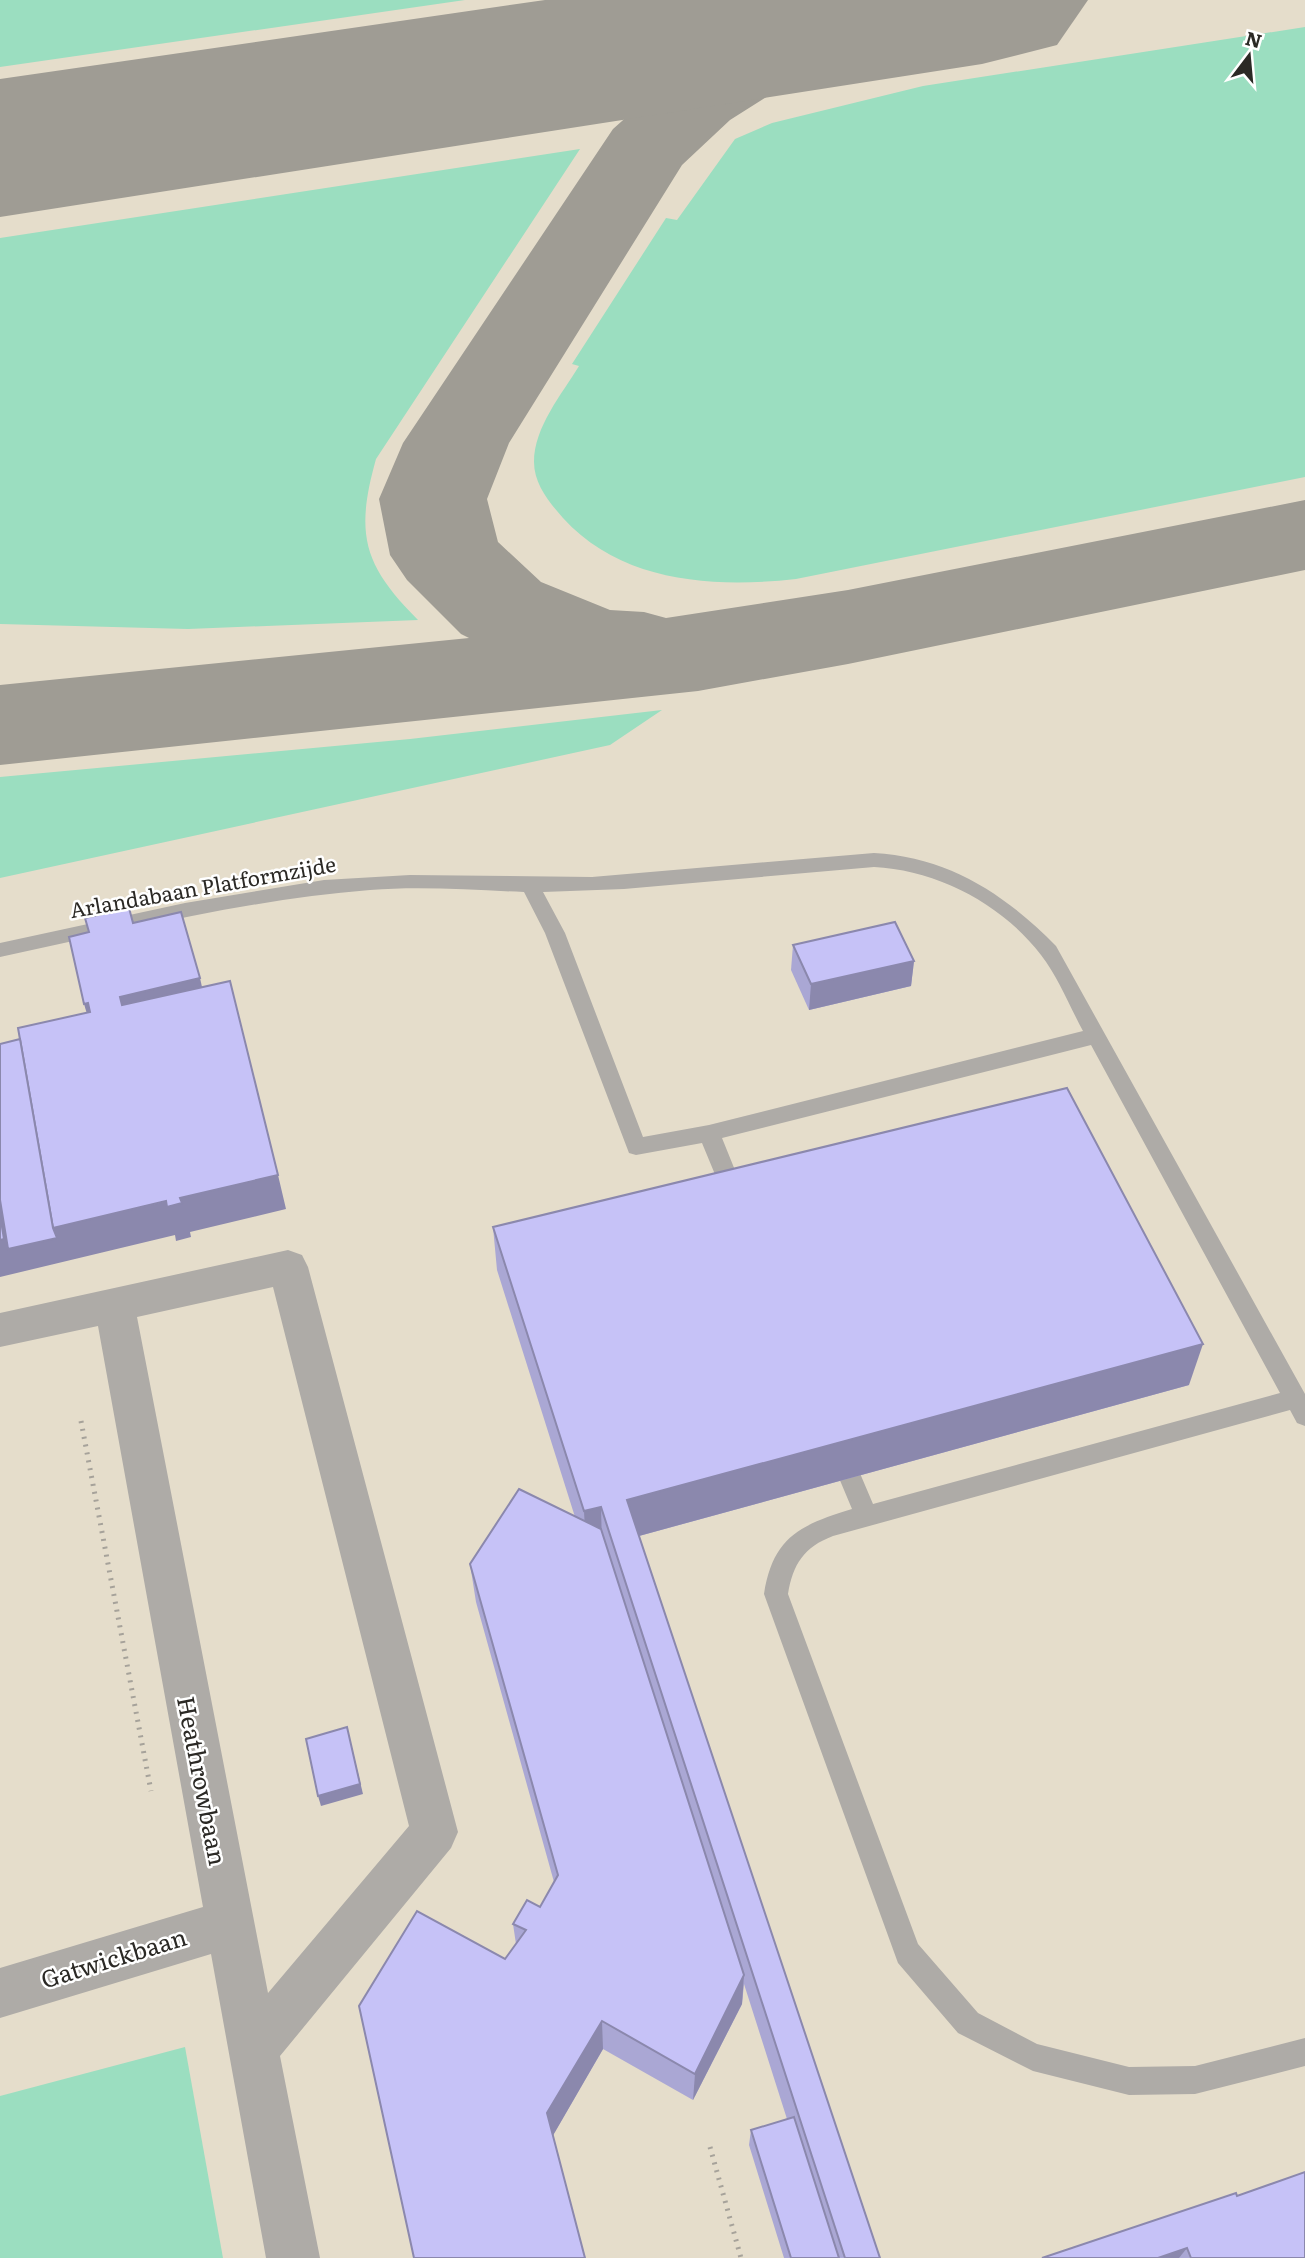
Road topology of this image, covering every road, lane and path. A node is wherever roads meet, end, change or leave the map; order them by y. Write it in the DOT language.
graph roads {
  1 [pos="530,885"];
  2 [pos="0,950"];
  3 [pos="1096,1036"];
  4 [pos="709,1133"];
  5 [pos="739,1210"];
  6 [pos="114,1304"];
  7 [pos="0,1330"];
  8 [pos="1300,1408"];
  9 [pos="81,1421"];
  10 [pos="851,1478"];
  11 [pos="866,1516"];
  12 [pos="151,1792"];
  13 [pos="229,1924"];
  14 [pos="0,1993"];
  15 [pos="253,2050"];
  16 [pos="1305,2052"];
  17 [pos="710,2147"];
  18 [pos="293,2258"];
  19 [pos="741,2258"];
  1 -- 2 [label="lane, Arlandabaan Platformzijde"];
  1 -- 3 [label="lane, Arlandabaan Platformzijde"];
  1 -- 4 [label="lane"];
  3 -- 4 [label="lane"];
  3 -- 8 [label="lane, Arlandabaan Platformzijde"];
  4 -- 5 [label="lane"];
  6 -- 7 [label="street"];
  6 -- 13 [label="street, Heathrowbaan"];
  6 -- 15 [label="street"];
  8 -- 11 [label="lane"];
  9 -- 12 [label="path"];
  10 -- 11 [label="lane"];
  11 -- 16 [label="lane"];
  13 -- 14 [label="street, Gatwickbaan"];
  13 -- 15 [label="street, Heathrowbaan"];
  15 -- 18 [label="street, Heathrowbaan"];
  17 -- 19 [label="path"];
}
